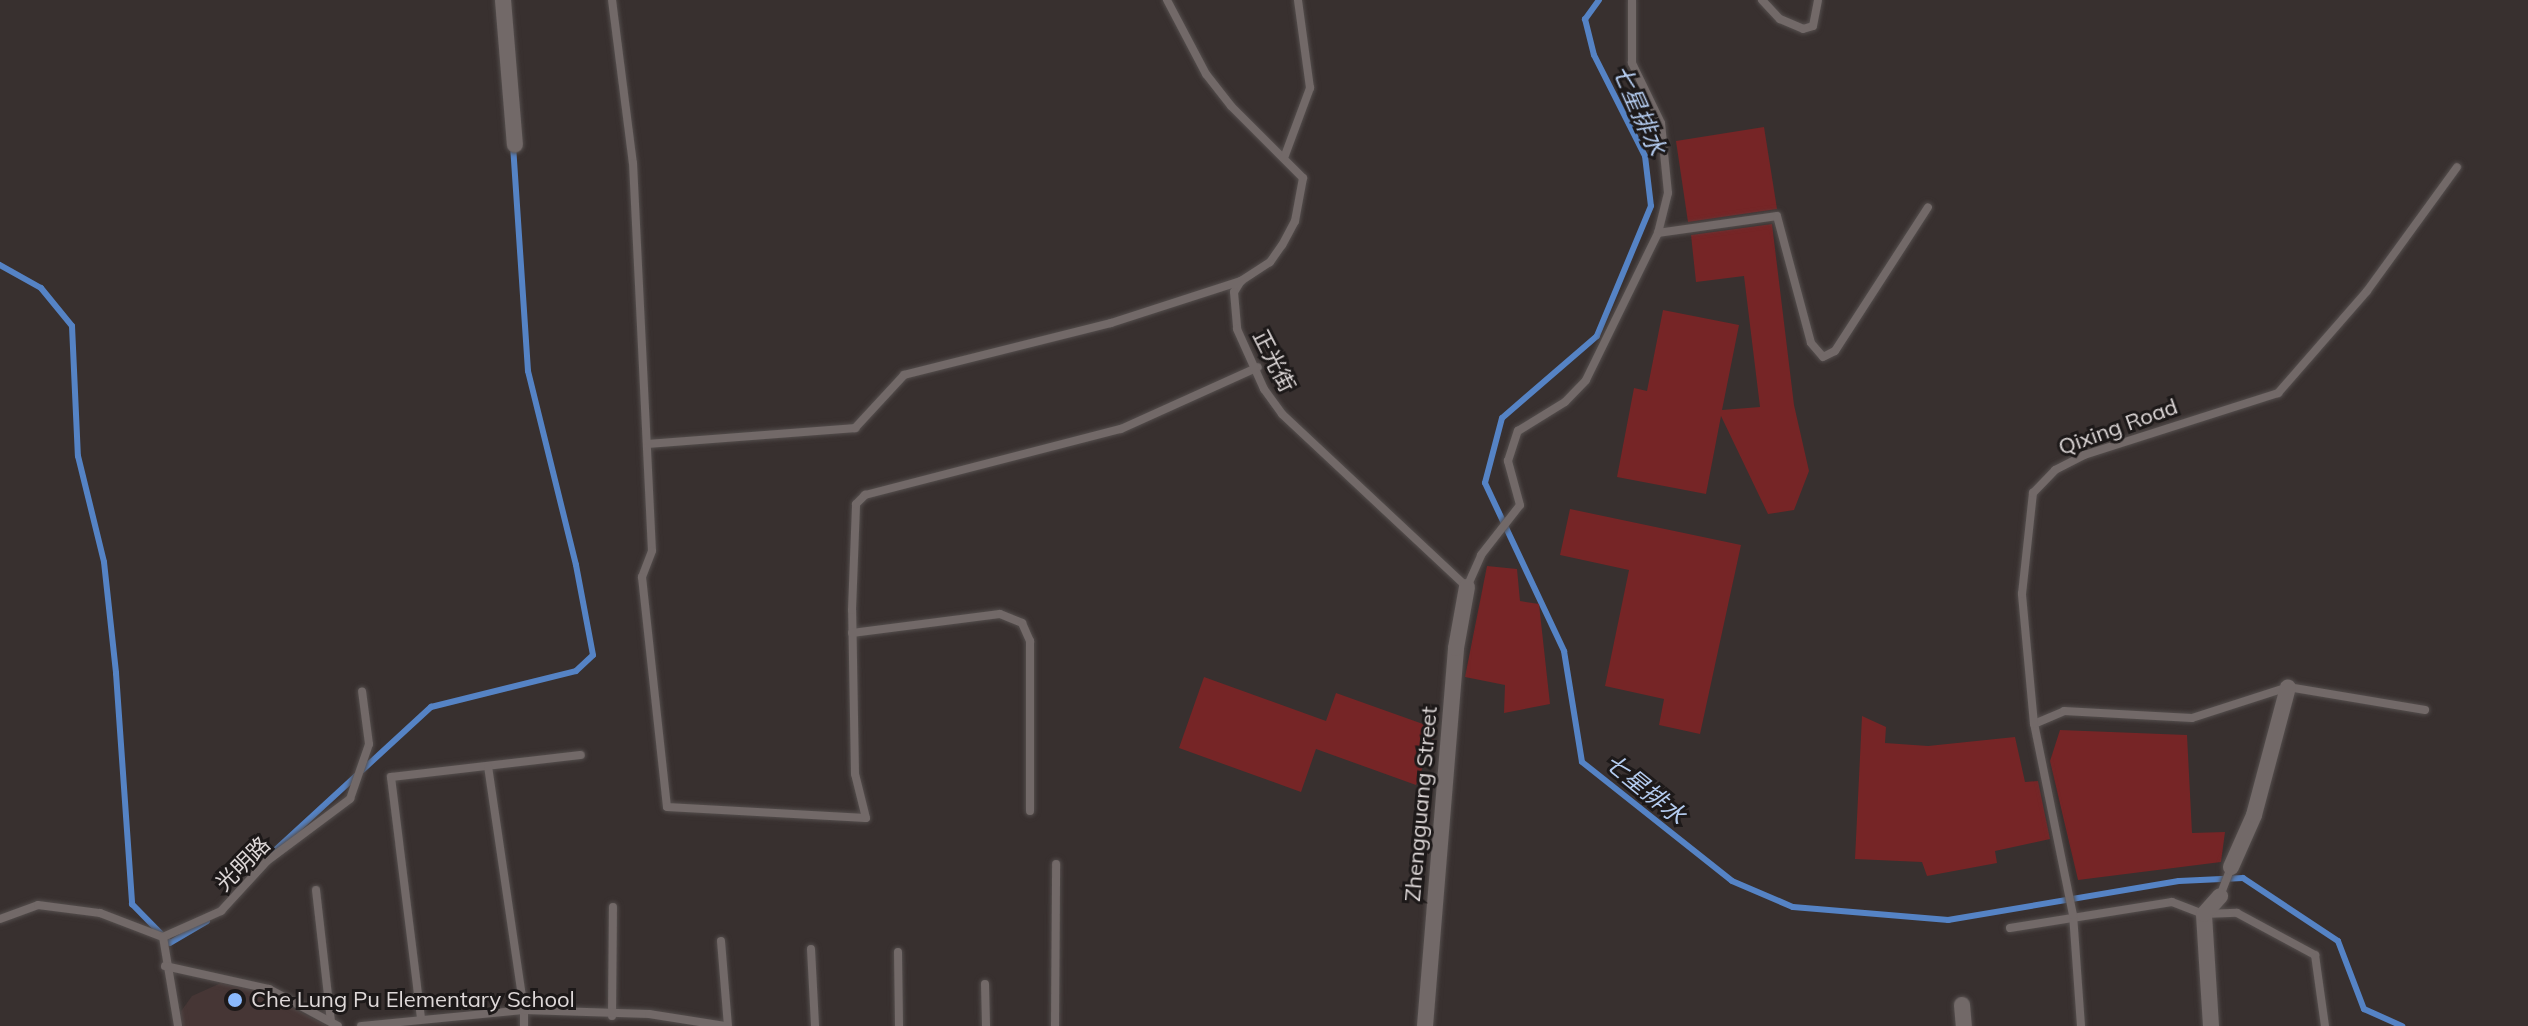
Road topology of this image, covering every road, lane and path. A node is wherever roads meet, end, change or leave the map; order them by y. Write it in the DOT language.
graph roads {
  1 [pos="503,0"];
  2 [pos="612,0"];
  3 [pos="1167,0"];
  4 [pos="1298,0"];
  5 [pos="1632,0"];
  6 [pos="1762,0"];
  7 [pos="1818,0"];
  8 [pos="515,145"];
  9 [pos="1284,158"];
  10 [pos="2457,167"];
  11 [pos="1928,207"];
  12 [pos="1658,233"];
  13 [pos="1241,281"];
  14 [pos="1258,367"];
  15 [pos="648,444"];
  16 [pos="1467,587"];
  17 [pos="852,633"];
  18 [pos="2288,687"];
  19 [pos="362,691"];
  20 [pos="2425,710"];
  21 [pos="2034,724"];
  22 [pos="581,755"];
  23 [pos="488,767"];
  24 [pos="1030,811"];
  25 [pos="1056,864"];
  26 [pos="2231,867"];
  27 [pos="316,890"];
  28 [pos="2220,896"];
  29 [pos="613,907"];
  30 [pos="2073,913"];
  31 [pos="2204,914"];
  32 [pos="0,919"];
  33 [pos="2010,928"];
  34 [pos="163,937"];
  35 [pos="721,941"];
  36 [pos="811,949"];
  37 [pos="898,952"];
  38 [pos="165,966"];
  39 [pos="985,984"];
  40 [pos="1962,1005"];
  41 [pos="524,1010"];
  42 [pos="612,1016"];
  43 [pos="630,1016"];
  44 [pos="421,1018"];
  45 [pos="335,1024"];
  46 [pos="178,1026"];
  47 [pos="361,1026"];
  48 [pos="524,1026"];
  49 [pos="630,1026"];
  50 [pos="726,1026"];
  51 [pos="815,1026"];
  52 [pos="899,1026"];
  53 [pos="986,1026"];
  54 [pos="1055,1026"];
  55 [pos="1425,1026"];
  56 [pos="1964,1026"];
  57 [pos="2081,1026"];
  58 [pos="2211,1026"];
  59 [pos="2325,1026"];
  1 -- 8 [label="street"];
  2 -- 15 [label="lane"];
  3 -- 9 [label="lane"];
  4 -- 9 [label="lane"];
  5 -- 12 [label="lane"];
  6 -- 7 [label="lane"];
  9 -- 13 [label="lane"];
  10 -- 21 [label="lane, Qixing Road"];
  11 -- 12 [label="lane"];
  12 -- 16 [label="lane"];
  13 -- 14 [label="lane, 正光街"];
  13 -- 15 [label="lane"];
  14 -- 16 [label="lane, 正光街"];
  14 -- 17 [label="lane"];
  15 -- 17 [label="lane"];
  16 -- 55 [label="street, Zhengguang Street"];
  17 -- 24 [label="lane"];
  18 -- 20 [label="lane"];
  18 -- 21 [label="lane"];
  18 -- 26 [label="street"];
  19 -- 34 [label="lane, 光明路"];
  21 -- 30 [label="lane, Qixing Road"];
  22 -- 23 [label="lane"];
  23 -- 41 [label="lane"];
  23 -- 44 [label="lane"];
  25 -- 54 [label="lane"];
  26 -- 28 [label="lane"];
  27 -- 45 [label="lane"];
  28 -- 31 [label="street"];
  29 -- 42 [label="lane"];
  30 -- 31 [label="lane"];
  30 -- 33 [label="lane"];
  30 -- 57 [label="lane, Qixing Road"];
  31 -- 58 [label="street"];
  31 -- 59 [label="lane"];
  32 -- 34 [label="lane"];
  34 -- 38 [label="lane"];
  35 -- 50 [label="lane"];
  36 -- 51 [label="lane"];
  37 -- 52 [label="lane"];
  38 -- 45 [label="lane"];
  38 -- 46 [label="lane"];
  39 -- 53 [label="lane"];
  40 -- 56 [label="street"];
  41 -- 42 [label="lane"];
  41 -- 44 [label="lane"];
  41 -- 48 [label="lane"];
  42 -- 43 [label="lane"];
  43 -- 49 [label="lane"];
  43 -- 50 [label="lane"];
  44 -- 47 [label="lane"];
}
